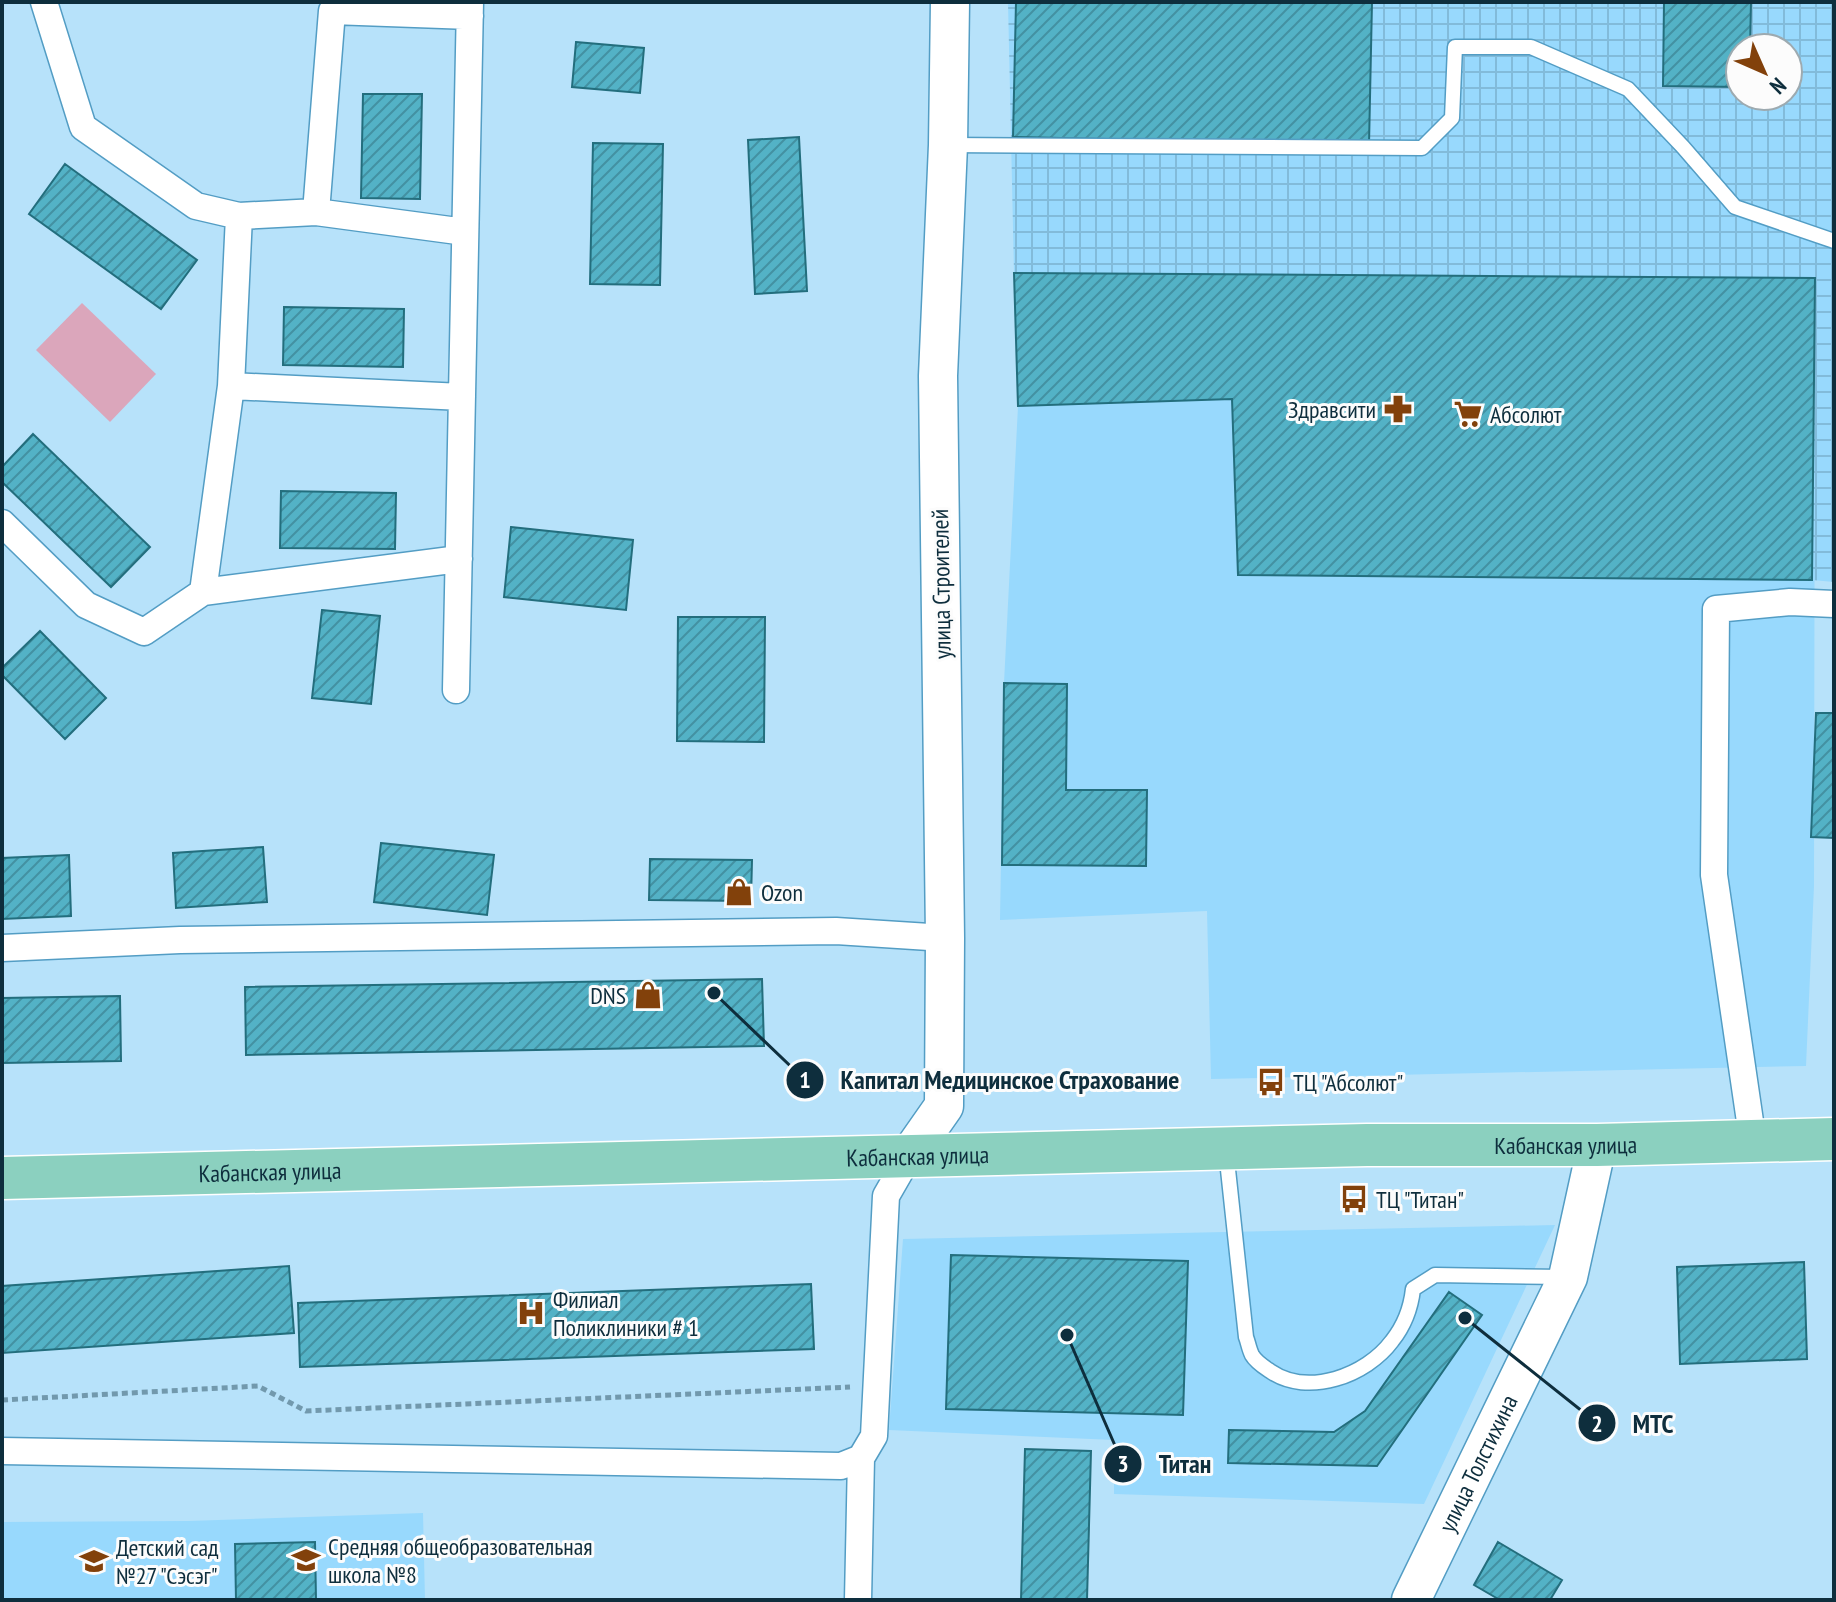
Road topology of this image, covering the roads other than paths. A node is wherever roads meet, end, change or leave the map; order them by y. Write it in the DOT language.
graph roads {
  1 [pos="44,2"];
  2 [pos="950,2"];
  3 [pos="332,7"];
  4 [pos="470,9"];
  5 [pos="948,145"];
  6 [pos="316,212"];
  7 [pos="239,216"];
  8 [pos="465,232"];
  9 [pos="1834,241"];
  10 [pos="231,386"];
  11 [pos="462,397"];
  12 [pos="2,523"];
  13 [pos="459,559"];
  14 [pos="203,592"];
  15 [pos="1834,604"];
  16 [pos="456,690"];
  17 [pos="945,938"];
  18 [pos="2,948"];
  19 [pos="1834,1139"];
  20 [pos="1753,1142"];
  21 [pos="1597,1145"];
  22 [pos="1225,1149"];
  23 [pos="909,1156"];
  24 [pos="2,1178"];
  25 [pos="1568,1277"];
  26 [pos="2,1451"];
  27 [pos="861,1458"];
  28 [pos="858,1600"];
  29 [pos="1411,1600"];
  1 -- 7 [label="street"];
  2 -- 5 [label="street, улица Строителей"];
  3 -- 4 [label="street"];
  3 -- 6 [label="street"];
  4 -- 8 [label="street"];
  5 -- 9 [label="lane"];
  5 -- 17 [label="street, улица Строителей"];
  6 -- 7 [label="street"];
  6 -- 8 [label="street"];
  7 -- 10 [label="street"];
  8 -- 11 [label="street"];
  10 -- 11 [label="street"];
  10 -- 14 [label="street"];
  11 -- 13 [label="street"];
  12 -- 14 [label="street"];
  13 -- 14 [label="street"];
  13 -- 16 [label="street"];
  15 -- 20 [label="street"];
  17 -- 18 [label="street"];
  17 -- 23 [label="street, улица Строителей"];
  19 -- 20 [label="main road, Кабанская улица"];
  20 -- 21 [label="main road, Кабанская улица"];
  21 -- 22 [label="main road, Кабанская улица"];
  21 -- 25 [label="street, улица Толстихина"];
  22 -- 23 [label="main road, Кабанская улица"];
  22 -- 25 [label="lane"];
  23 -- 24 [label="main road, Кабанская улица"];
  23 -- 27 [label="street"];
  25 -- 29 [label="street, улица Толстихина"];
  26 -- 27 [label="street"];
  27 -- 28 [label="street"];
}
